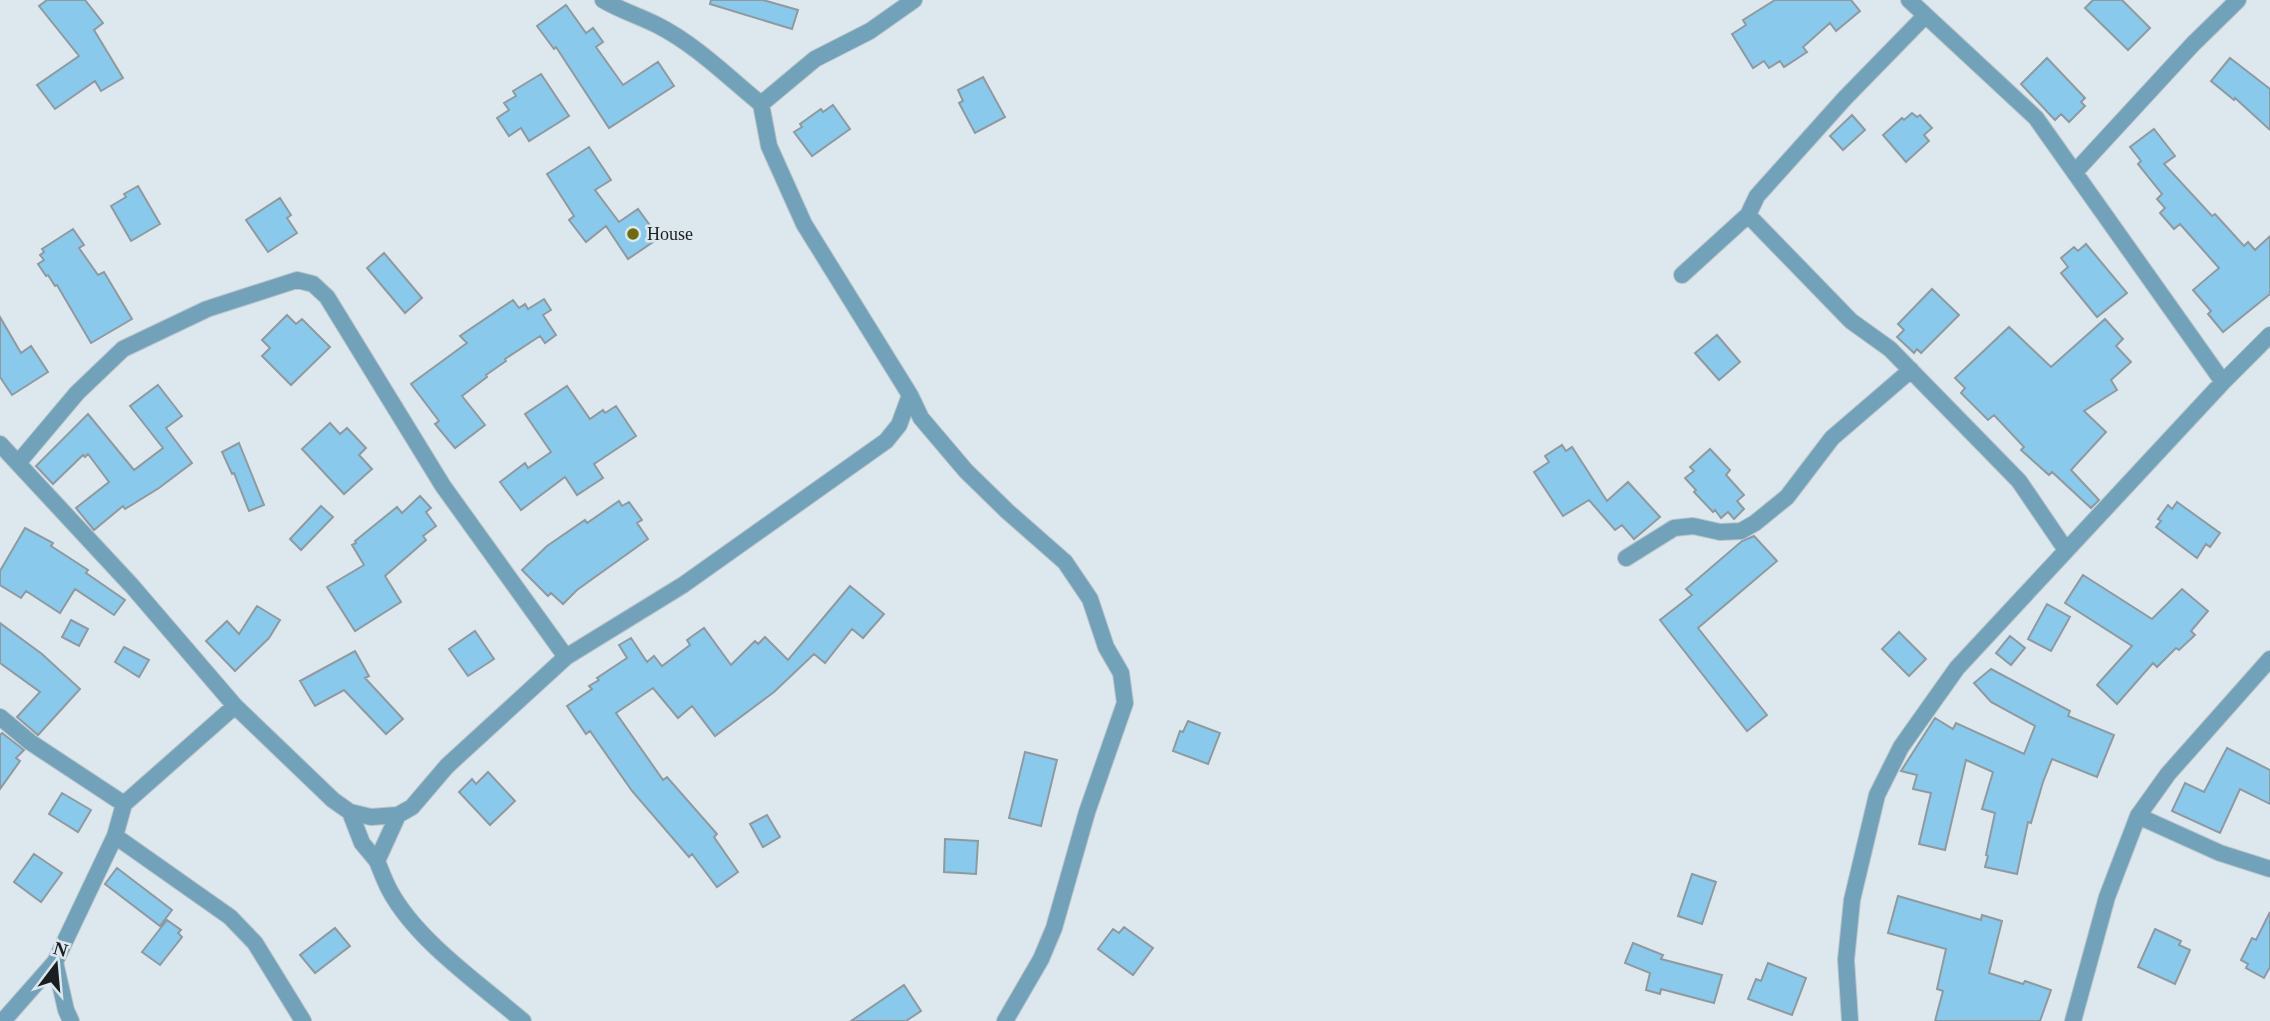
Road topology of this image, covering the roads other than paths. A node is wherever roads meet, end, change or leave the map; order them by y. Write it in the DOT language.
graph roads {
  1 [pos="603,0"];
  2 [pos="914,0"];
  3 [pos="1909,0"];
  4 [pos="2238,0"];
  5 [pos="1925,16"];
  6 [pos="761,104"];
  7 [pos="2075,172"];
  8 [pos="1748,215"];
  9 [pos="1682,275"];
  10 [pos="2270,335"];
  11 [pos="1910,370"];
  12 [pos="2223,382"];
  13 [pos="910,395"];
  14 [pos="0,444"];
  15 [pos="18,463"];
  16 [pos="2066,550"];
  17 [pos="1626,558"];
  18 [pos="566,657"];
  19 [pos="2270,659"];
  20 [pos="236,706"];
  21 [pos="0,717"];
  22 [pos="124,804"];
  23 [pos="350,812"];
  24 [pos="398,815"];
  25 [pos="2138,816"];
  26 [pos="115,836"];
  27 [pos="377,861"];
  28 [pos="2270,869"];
  29 [pos="55,962"];
  30 [pos="3,1021"];
  31 [pos="71,1021"];
  32 [pos="303,1021"];
  33 [pos="523,1021"];
  34 [pos="1004,1021"];
  35 [pos="1850,1021"];
  36 [pos="2073,1021"];
  1 -- 6 [label="street"];
  2 -- 6 [label="street"];
  3 -- 5 [label="street"];
  4 -- 7 [label="street"];
  5 -- 7 [label="street"];
  5 -- 8 [label="street"];
  6 -- 13 [label="street"];
  7 -- 12 [label="street"];
  8 -- 9 [label="street"];
  8 -- 11 [label="street"];
  10 -- 12 [label="street"];
  11 -- 16 [label="street"];
  11 -- 17 [label="street"];
  12 -- 16 [label="street"];
  13 -- 18 [label="street"];
  13 -- 34 [label="street"];
  14 -- 15 [label="street"];
  15 -- 18 [label="street"];
  15 -- 20 [label="street"];
  16 -- 35 [label="street"];
  18 -- 24 [label="street"];
  19 -- 25 [label="street"];
  20 -- 22 [label="street"];
  20 -- 23 [label="street"];
  21 -- 22 [label="street"];
  22 -- 26 [label="street"];
  23 -- 24 [label="street"];
  23 -- 27 [label="street"];
  24 -- 27 [label="street"];
  25 -- 28 [label="street"];
  25 -- 36 [label="street"];
  26 -- 29 [label="street"];
  26 -- 32 [label="street"];
  27 -- 33 [label="street"];
  29 -- 30 [label="street"];
  29 -- 31 [label="street"];
}
